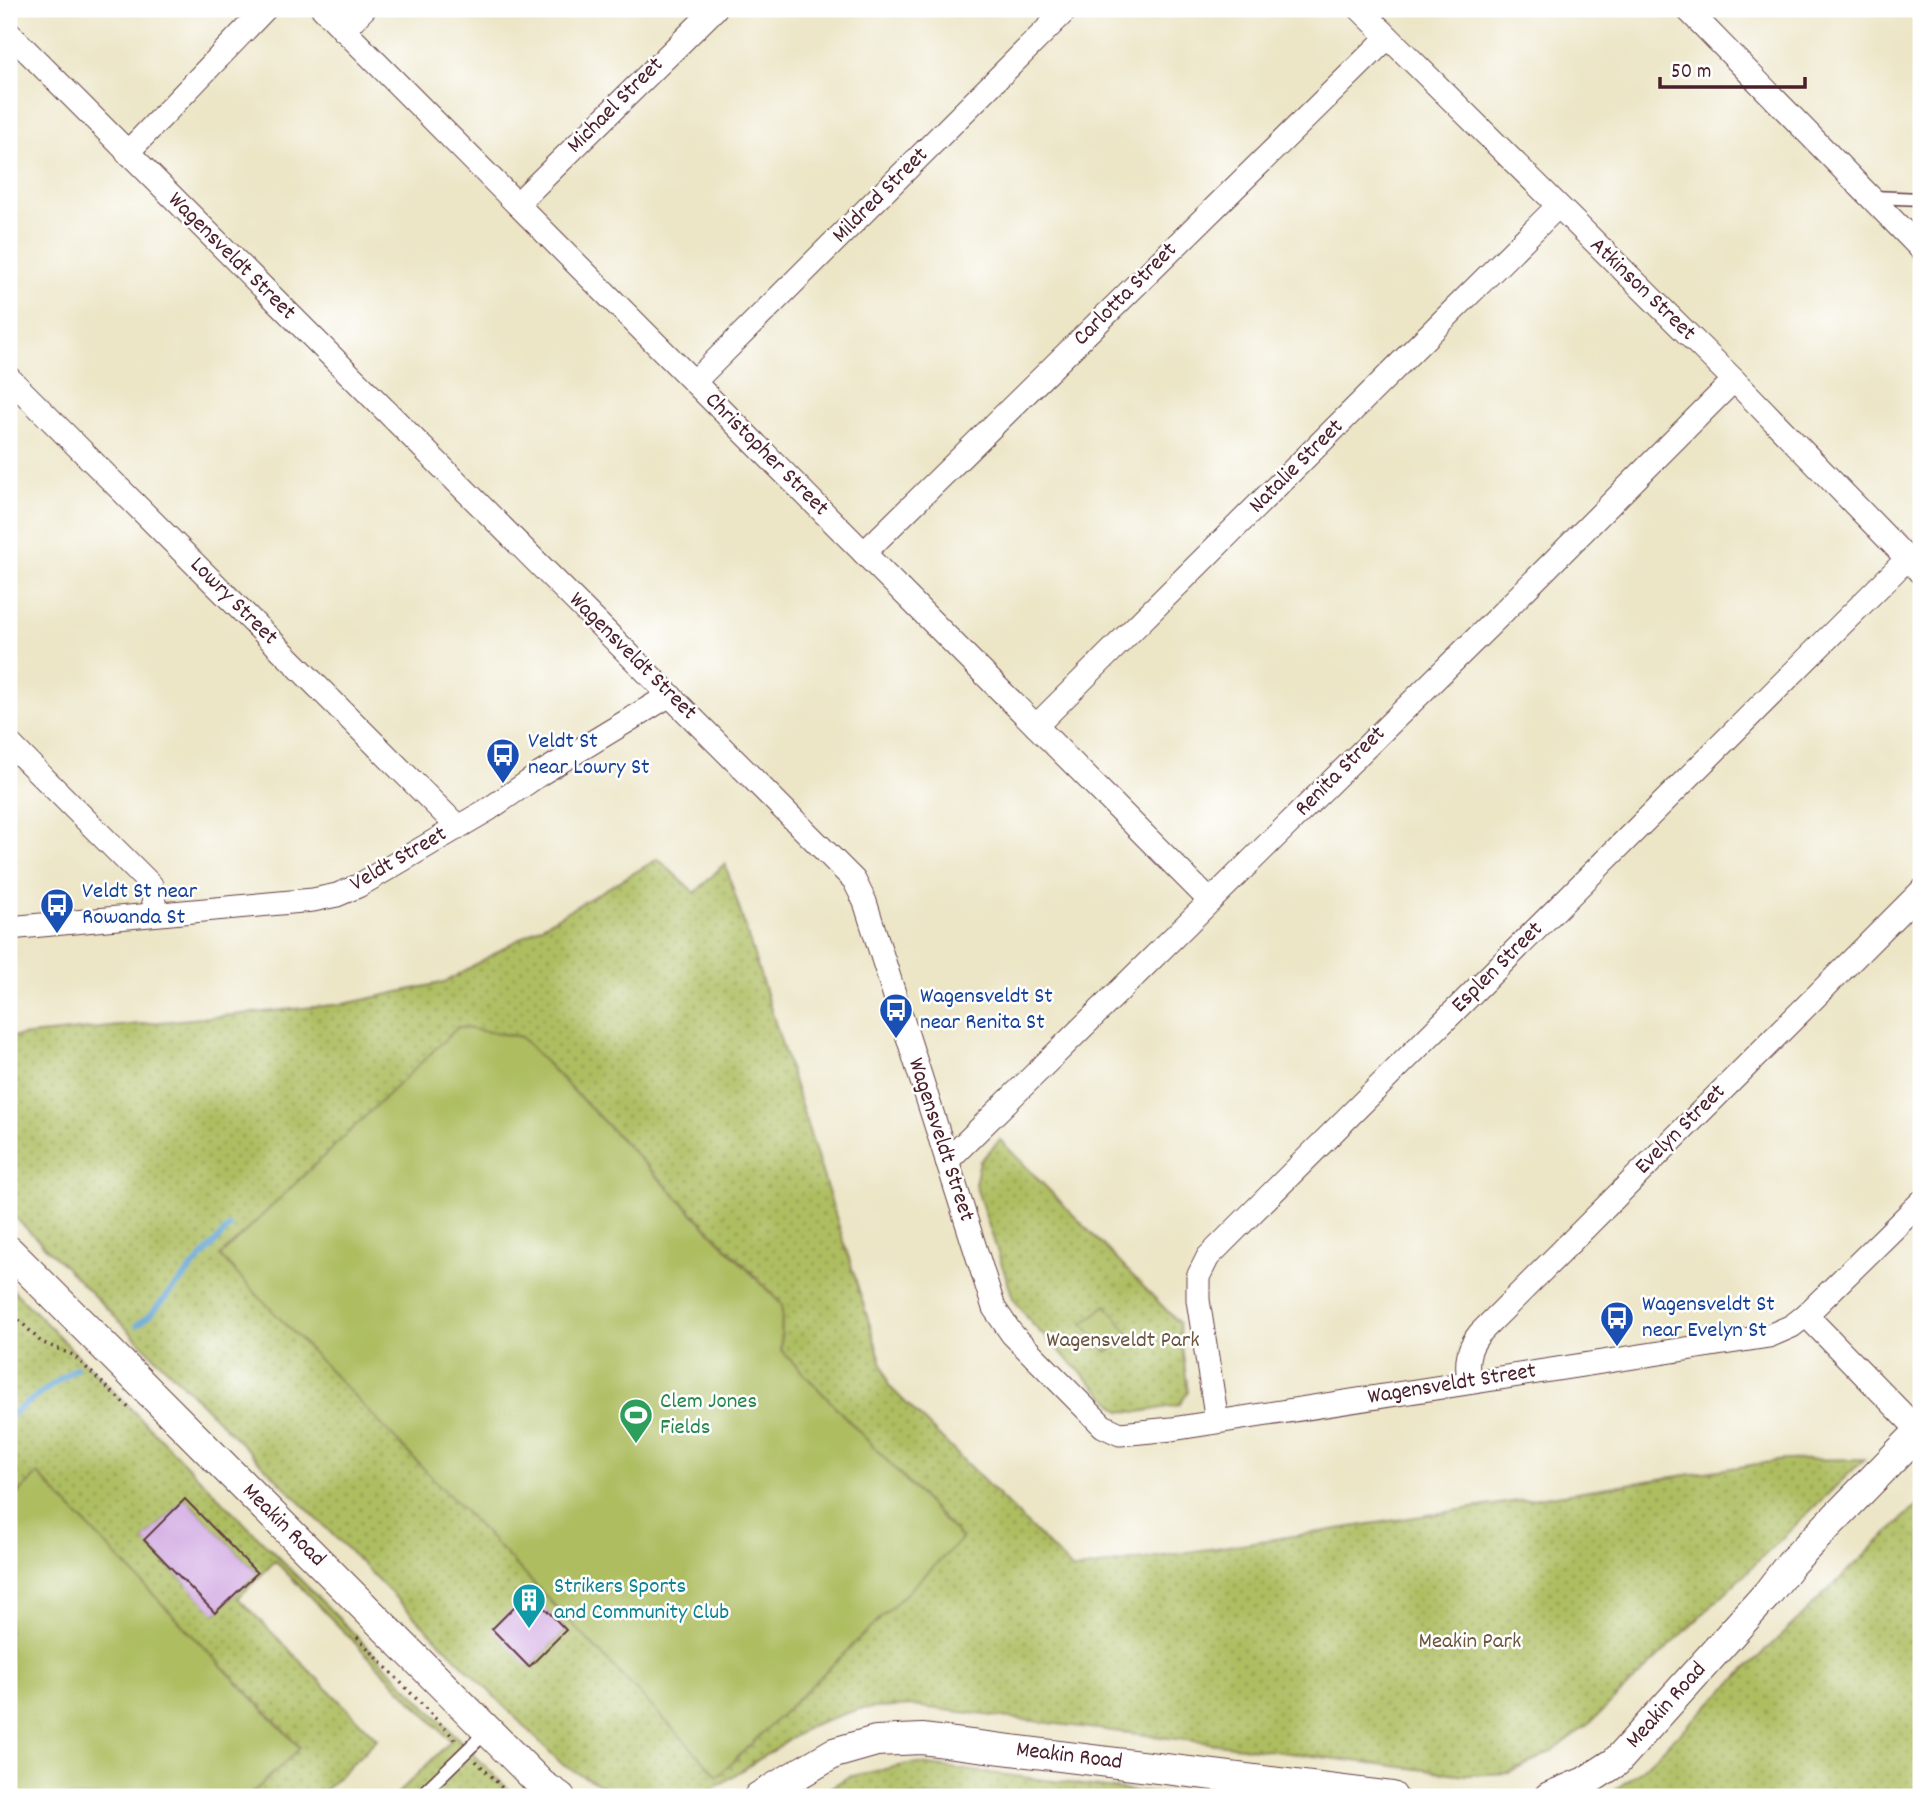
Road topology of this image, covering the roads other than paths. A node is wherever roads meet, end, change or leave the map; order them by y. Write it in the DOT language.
graph roads {
  1 [pos="265,9"];
  2 [pos="323,9"];
  3 [pos="364,9"];
  4 [pos="715,9"];
  5 [pos="1067,9"];
  6 [pos="1360,9"];
  7 [pos="1687,9"];
  8 [pos="343,30"];
  9 [pos="9,33"];
  10 [pos="1388,37"];
  11 [pos="127,153"];
  12 [pos="1870,197"];
  13 [pos="1921,199"];
  14 [pos="517,204"];
  15 [pos="1558,207"];
  16 [pos="1921,249"];
  17 [pos="9,378"];
  18 [pos="1734,380"];
  19 [pos="694,382"];
  20 [pos="864,553"];
  21 [pos="1914,566"];
  22 [pos="670,695"];
  23 [pos="1036,726"];
  24 [pos="9,743"];
  25 [pos="457,826"];
  26 [pos="1921,891"];
  27 [pos="1210,901"];
  28 [pos="156,913"];
  29 [pos="9,928"];
  30 [pos="947,1161"];
  31 [pos="1921,1202"];
  32 [pos="9,1251"];
  33 [pos="1806,1315"];
  34 [pos="1469,1382"];
  35 [pos="1217,1422"];
  36 [pos="1921,1438"];
  37 [pos="477,1741"];
  38 [pos="419,1797"];
  39 [pos="560,1797"];
  40 [pos="759,1797"];
  41 [pos="1392,1797"];
  42 [pos="1549,1797"];
  1 -- 11 [label="street"];
  2 -- 8 [label="street, Christopher Street"];
  3 -- 8 [label="street"];
  4 -- 14 [label="street, Michael Street"];
  5 -- 19 [label="street, Mildred Street"];
  6 -- 10 [label="street, Atkinson Street"];
  7 -- 12 [label="street"];
  8 -- 14 [label="street, Christopher Street"];
  9 -- 11 [label="street, Wagensveldt Street"];
  10 -- 15 [label="street, Atkinson Street"];
  10 -- 20 [label="street, Carlotta Street"];
  11 -- 22 [label="street, Wagensveldt Street"];
  12 -- 13 [label="lane"];
  12 -- 16 [label="street"];
  14 -- 19 [label="street, Christopher Street"];
  15 -- 18 [label="street, Atkinson Street"];
  15 -- 23 [label="street, Natalie Street"];
  17 -- 25 [label="street, Lowry Street"];
  18 -- 21 [label="street, Atkinson Street"];
  18 -- 27 [label="street, Renita Street"];
  19 -- 20 [label="street, Christopher Street"];
  20 -- 23 [label="street, Christopher Street"];
  21 -- 35 [label="street, Esplen Street"];
  22 -- 25 [label="street, Veldt Street"];
  22 -- 30 [label="street, Wagensveldt Street"];
  23 -- 27 [label="street, Christopher Street"];
  24 -- 28 [label="street"];
  25 -- 28 [label="street, Veldt Street"];
  26 -- 34 [label="street, Evelyn Street"];
  27 -- 30 [label="street, Renita Street"];
  28 -- 29 [label="street, Veldt Street"];
  30 -- 35 [label="street, Wagensveldt Street"];
  31 -- 33 [label="street, Wagensveldt Street"];
  32 -- 37 [label="street, Meakin Road"];
  33 -- 34 [label="street, Wagensveldt Street"];
  33 -- 36 [label="street"];
  34 -- 35 [label="street, Wagensveldt Street"];
  36 -- 42 [label="street, Meakin Road"];
  37 -- 38 [label="lane"];
  37 -- 39 [label="street, Meakin Road"];
  40 -- 41 [label="street, Meakin Road"];
}
